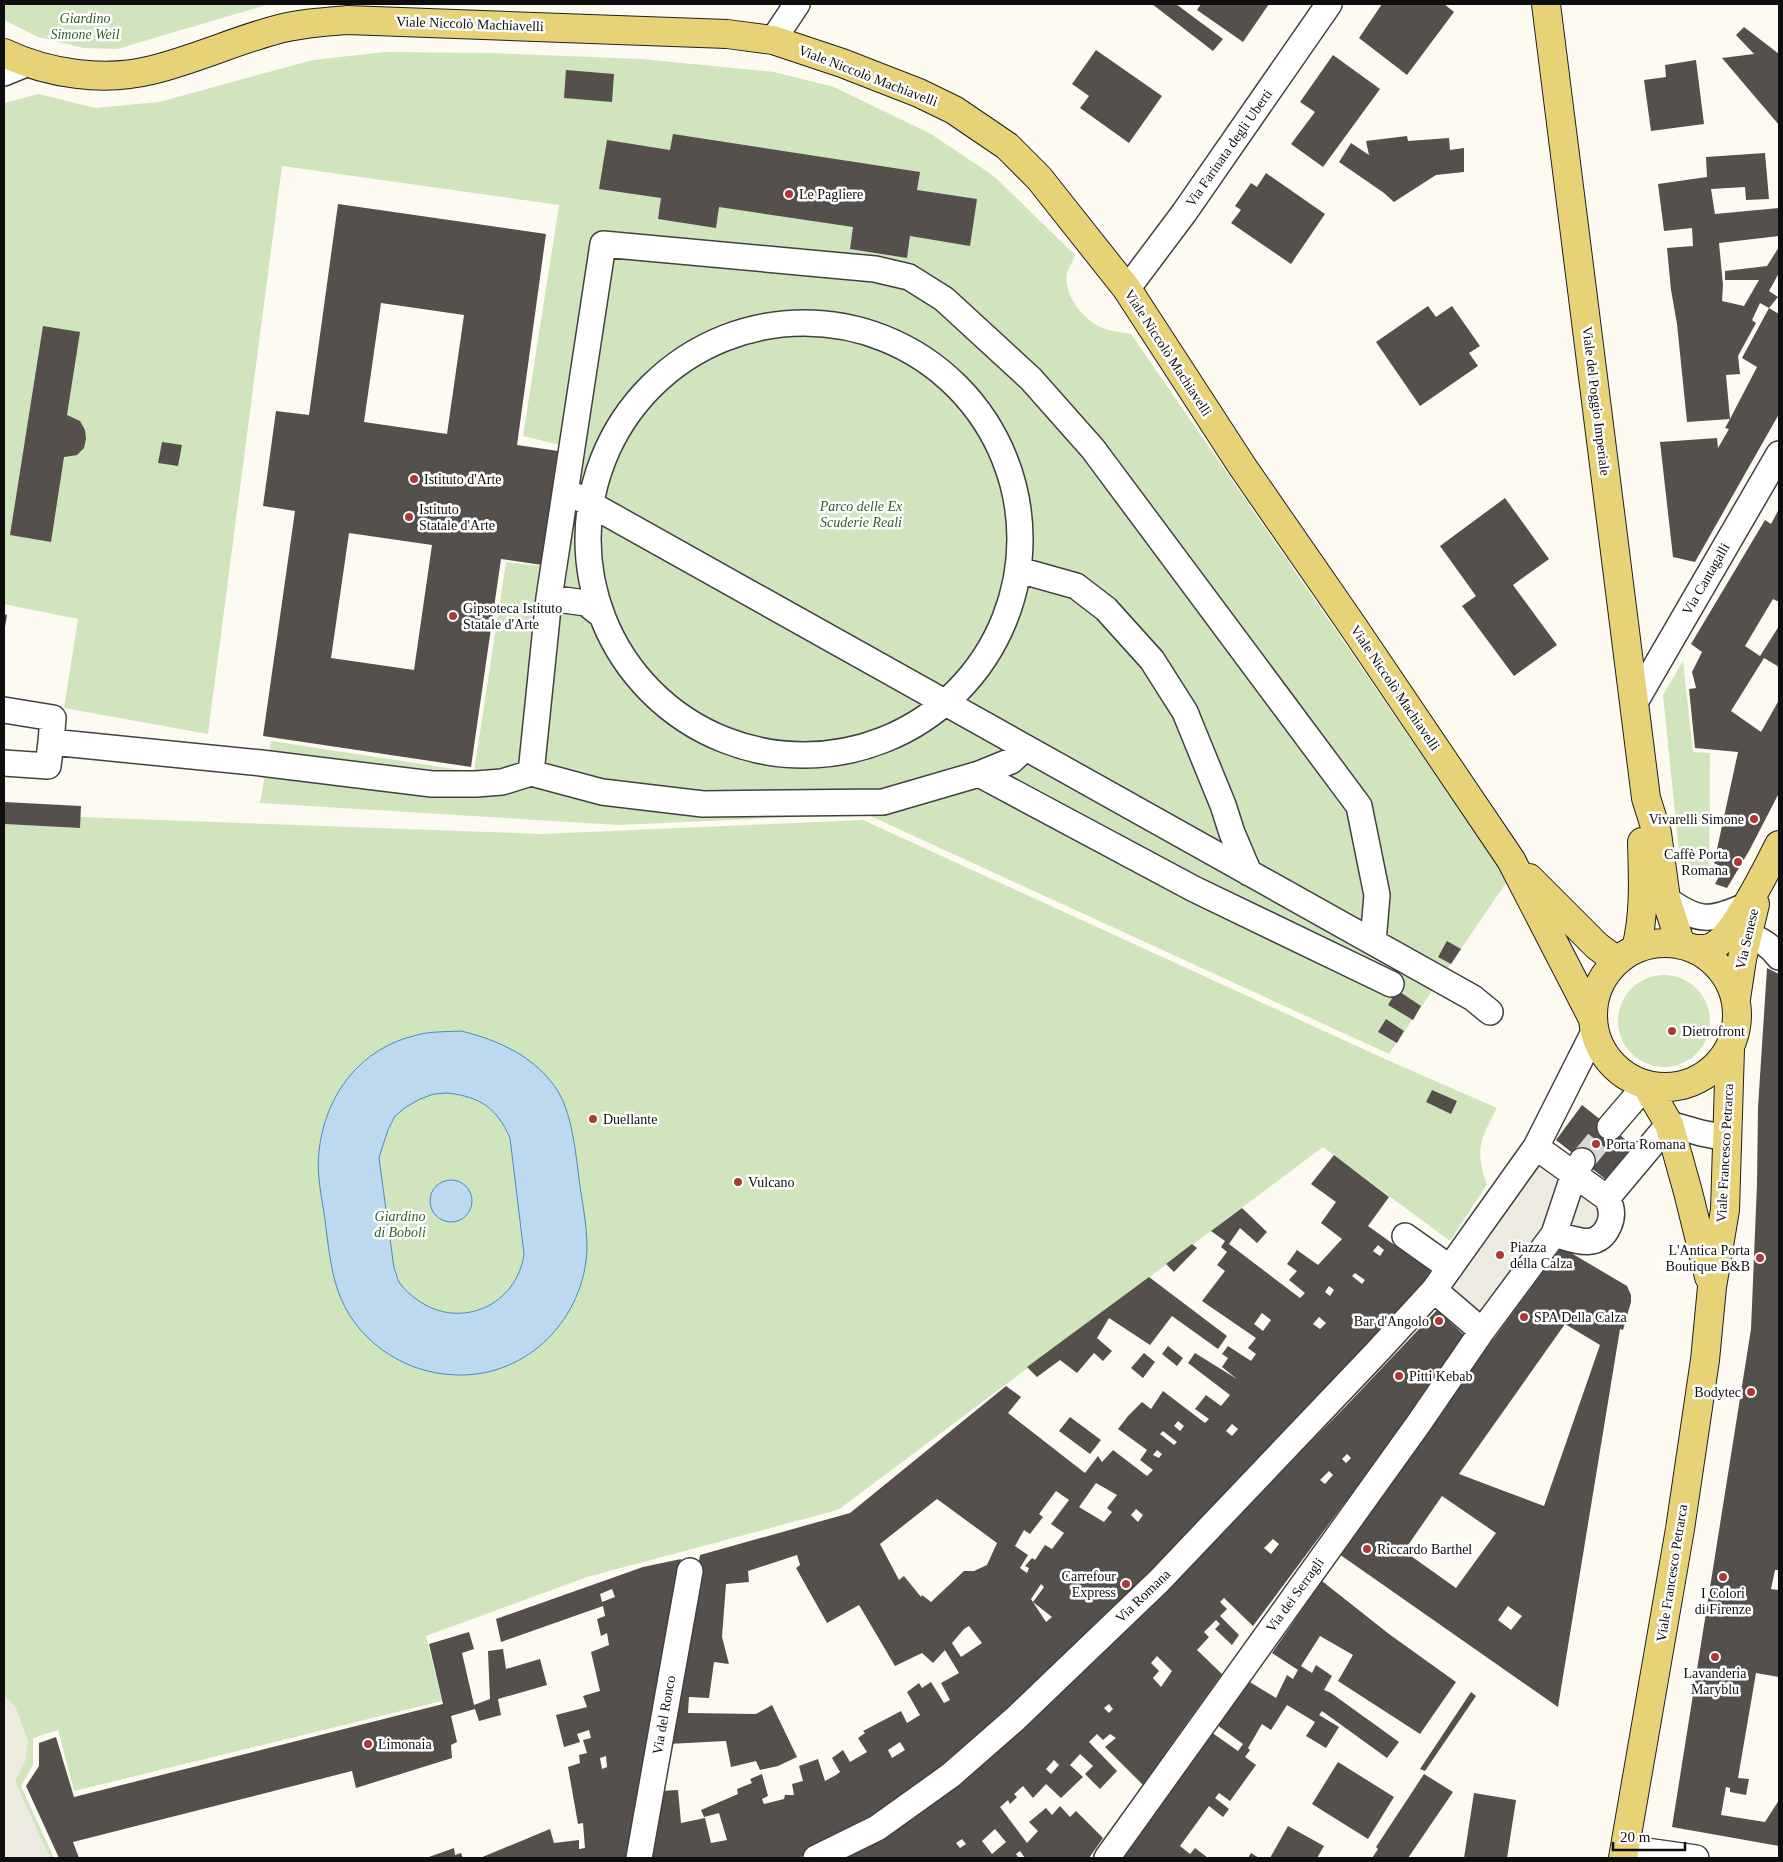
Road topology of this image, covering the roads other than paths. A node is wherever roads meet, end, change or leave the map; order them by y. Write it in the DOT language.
graph roads {
  1 [pos="797,4"];
  2 [pos="1328,4"];
  3 [pos="1546,4"];
  4 [pos="773,40"];
  5 [pos="11,63"];
  6 [pos="1127,289"];
  7 [pos="1779,454"];
  8 [pos="565,490"];
  9 [pos="589,503"];
  10 [pos="1019,570"];
  11 [pos="549,598"];
  12 [pos="600,614"];
  13 [pos="946,703"];
  14 [pos="1634,704"];
  15 [pos="4,710"];
  16 [pos="51,742"];
  17 [pos="1025,748"];
  18 [pos="4,763"];
  19 [pos="531,773"];
  20 [pos="979,774"];
  21 [pos="1646,798"];
  22 [pos="1779,845"];
  23 [pos="1512,860"];
  24 [pos="1249,873"];
  25 [pos="1763,876"];
  26 [pos="1666,899"];
  27 [pos="1745,906"];
  28 [pos="1747,936"];
  29 [pos="1373,942"];
  30 [pos="1688,947"];
  31 [pos="1626,955"];
  32 [pos="1779,957"];
  33 [pos="1391,984"];
  34 [pos="1736,1003"];
  35 [pos="1490,1012"];
  36 [pos="1594,1025"];
  37 [pos="1730,1049"];
  38 [pos="1646,1086"];
  39 [pos="1669,1124"];
  40 [pos="1610,1127"];
  41 [pos="1726,1138"];
  42 [pos="1536,1147"];
  43 [pos="1578,1167"];
  44 [pos="1607,1198"];
  45 [pos="1554,1234"];
  46 [pos="1405,1236"];
  47 [pos="1450,1268"];
  48 [pos="1712,1287"];
  49 [pos="1434,1290"];
  50 [pos="1482,1331"];
  51 [pos="690,1571"];
  52 [pos="1624,1853"];
  53 [pos="639,1858"];
  54 [pos="816,1858"];
  55 [pos="1107,1858"];
  56 [pos="1696,1858"];
  1 -- 4 [label="street"];
  2 -- 6 [label="street, Via Farinata degli Uberti"];
  3 -- 14 [label="main road, Viale del Poggio Imperiale"];
  4 -- 5 [label="main road, Viale Niccolò Machiavelli"];
  4 -- 6 [label="main road, Viale Niccolò Machiavelli"];
  6 -- 23 [label="main road, Viale Niccolò Machiavelli"];
  7 -- 14 [label="street, Via Cantagalli"];
  8 -- 9 [label="street"];
  8 -- 11 [label="street"];
  8 -- 29 [label="street"];
  9 -- 10 [label="street"];
  9 -- 12 [label="street"];
  9 -- 13 [label="street"];
  10 -- 13 [label="street"];
  10 -- 24 [label="street"];
  11 -- 12 [label="street"];
  11 -- 19 [label="street"];
  12 -- 13 [label="street"];
  13 -- 17 [label="street"];
  14 -- 21 [label="main road, Viale del Poggio Imperiale"];
  15 -- 16 [label="street"];
  16 -- 18 [label="street"];
  16 -- 19 [label="street"];
  17 -- 20 [label="street"];
  17 -- 24 [label="street"];
  19 -- 20 [label="street"];
  20 -- 33 [label="street"];
  21 -- 26 [label="main road, Viale del Poggio Imperiale"];
  21 -- 31 [label="main road, Viale del Poggio Imperiale"];
  22 -- 25 [label="main road, Via Senese"];
  23 -- 31 [label="main road, Viale Niccolò Machiavelli"];
  23 -- 36 [label="main road, Viale Niccolò Machiavelli"];
  24 -- 29 [label="street"];
  25 -- 27 [label="main road, Via Senese"];
  25 -- 28 [label="main road, Via Senese"];
  26 -- 27 [label="street"];
  26 -- 30 [label="main road, Viale del Poggio Imperiale"];
  27 -- 30 [label="main road, Via Senese"];
  28 -- 32 [label="street"];
  28 -- 34 [label="main road, Via Senese"];
  29 -- 35 [label="street"];
  30 -- 31 [label="main road"];
  30 -- 34 [label="main road"];
  31 -- 36 [label="main road"];
  34 -- 37 [label="main road"];
  36 -- 38 [label="main road"];
  36 -- 42 [label="street"];
  37 -- 38 [label="main road"];
  37 -- 41 [label="main road, Viale Francesco Petrarca"];
  38 -- 39 [label="main road, Viale Francesco Petrarca"];
  38 -- 40 [label="street"];
  39 -- 41 [label="street"];
  39 -- 44 [label="street"];
  39 -- 48 [label="main road, Viale Francesco Petrarca"];
  41 -- 48 [label="main road, Viale Francesco Petrarca"];
  42 -- 43 [label="street"];
  42 -- 47 [label="street"];
  43 -- 44 [label="street"];
  43 -- 45 [label="street"];
  44 -- 45 [label="street"];
  45 -- 50 [label="street"];
  46 -- 47 [label="street"];
  47 -- 49 [label="street"];
  48 -- 52 [label="main road, Viale Francesco Petrarca"];
  49 -- 50 [label="street"];
  49 -- 54 [label="street, Via Romana"];
  50 -- 55 [label="street, Via dei Serragli"];
  51 -- 53 [label="street, Via del Ronco"];
  52 -- 56 [label="street"];
}
